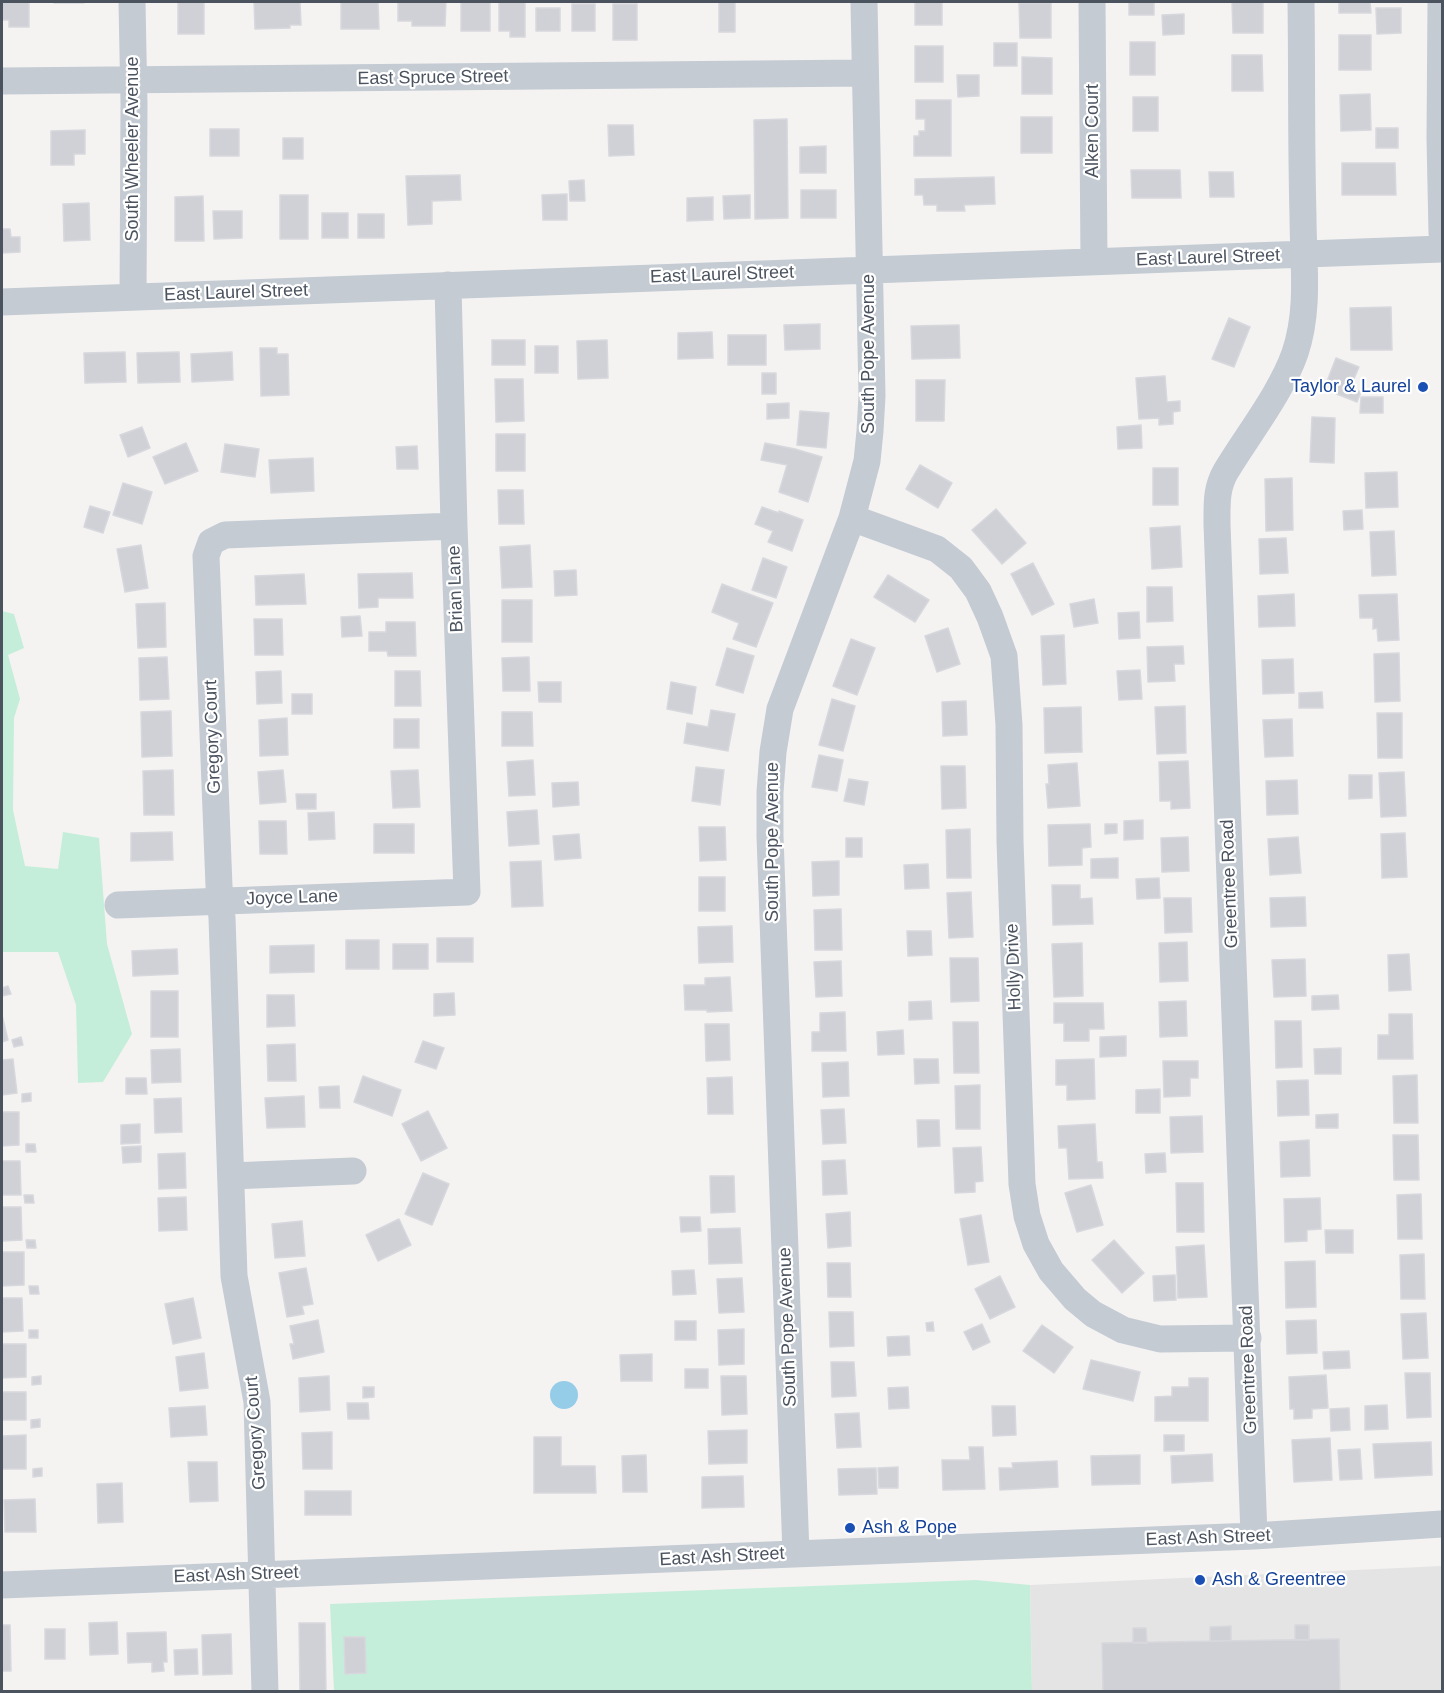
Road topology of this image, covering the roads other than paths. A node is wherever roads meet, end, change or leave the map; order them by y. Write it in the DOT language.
graph roads {
  1 [pos="132,2"];
  2 [pos="864,2"];
  3 [pos="1092,2"];
  4 [pos="1301,2"];
  5 [pos="1441,2"];
  6 [pos="864,73"];
  7 [pos="2,81"];
  8 [pos="133,81"];
  9 [pos="1443,233"];
  10 [pos="1443,249"];
  11 [pos="1304,255"];
  12 [pos="1094,261"];
  13 [pos="868,269"];
  14 [pos="448,285"];
  15 [pos="133,297"];
  16 [pos="2,302"];
  17 [pos="852,518"];
  18 [pos="454,526"];
  19 [pos="467,892"];
  20 [pos="220,901"];
  21 [pos="118,905"];
  22 [pos="353,1171"];
  23 [pos="231,1176"];
  24 [pos="1248,1338"];
  25 [pos="1443,1524"];
  26 [pos="1254,1536"];
  27 [pos="796,1554"];
  28 [pos="263,1575"];
  29 [pos="2,1585"];
  30 [pos="265,1692"];
  1 -- 8 [label="street, South Wheeler Avenue"];
  2 -- 6 [label="street, South Pope Avenue"];
  3 -- 12 [label="street, Alken Court"];
  4 -- 11 [label="street"];
  5 -- 9 [label="street"];
  6 -- 8 [label="street, East Spruce Street"];
  6 -- 13 [label="street, South Pope Avenue"];
  7 -- 8 [label="street, East Spruce Street"];
  8 -- 15 [label="street, South Wheeler Avenue"];
  10 -- 11 [label="street, East Laurel Street"];
  11 -- 12 [label="street, East Laurel Street"];
  11 -- 24 [label="street, Greentree Road"];
  12 -- 13 [label="street, East Laurel Street"];
  13 -- 14 [label="street, East Laurel Street"];
  13 -- 17 [label="street, South Pope Avenue"];
  14 -- 15 [label="street, East Laurel Street"];
  14 -- 18 [label="street, Brian Lane"];
  15 -- 16 [label="street, East Laurel Street"];
  17 -- 24 [label="street, Holly Drive"];
  17 -- 27 [label="street, South Pope Avenue"];
  18 -- 19 [label="street, Brian Lane"];
  18 -- 20 [label="street, Gregory Court"];
  19 -- 20 [label="street, Joyce Lane"];
  20 -- 21 [label="street, Joyce Lane"];
  20 -- 23 [label="street, Gregory Court"];
  22 -- 23 [label="street"];
  23 -- 28 [label="street, Gregory Court"];
  24 -- 26 [label="street, Greentree Road"];
  25 -- 26 [label="street, East Ash Street"];
  26 -- 27 [label="street, East Ash Street"];
  27 -- 28 [label="street, East Ash Street"];
  28 -- 29 [label="street, East Ash Street"];
  28 -- 30 [label="street, Gregory Court"];
}
